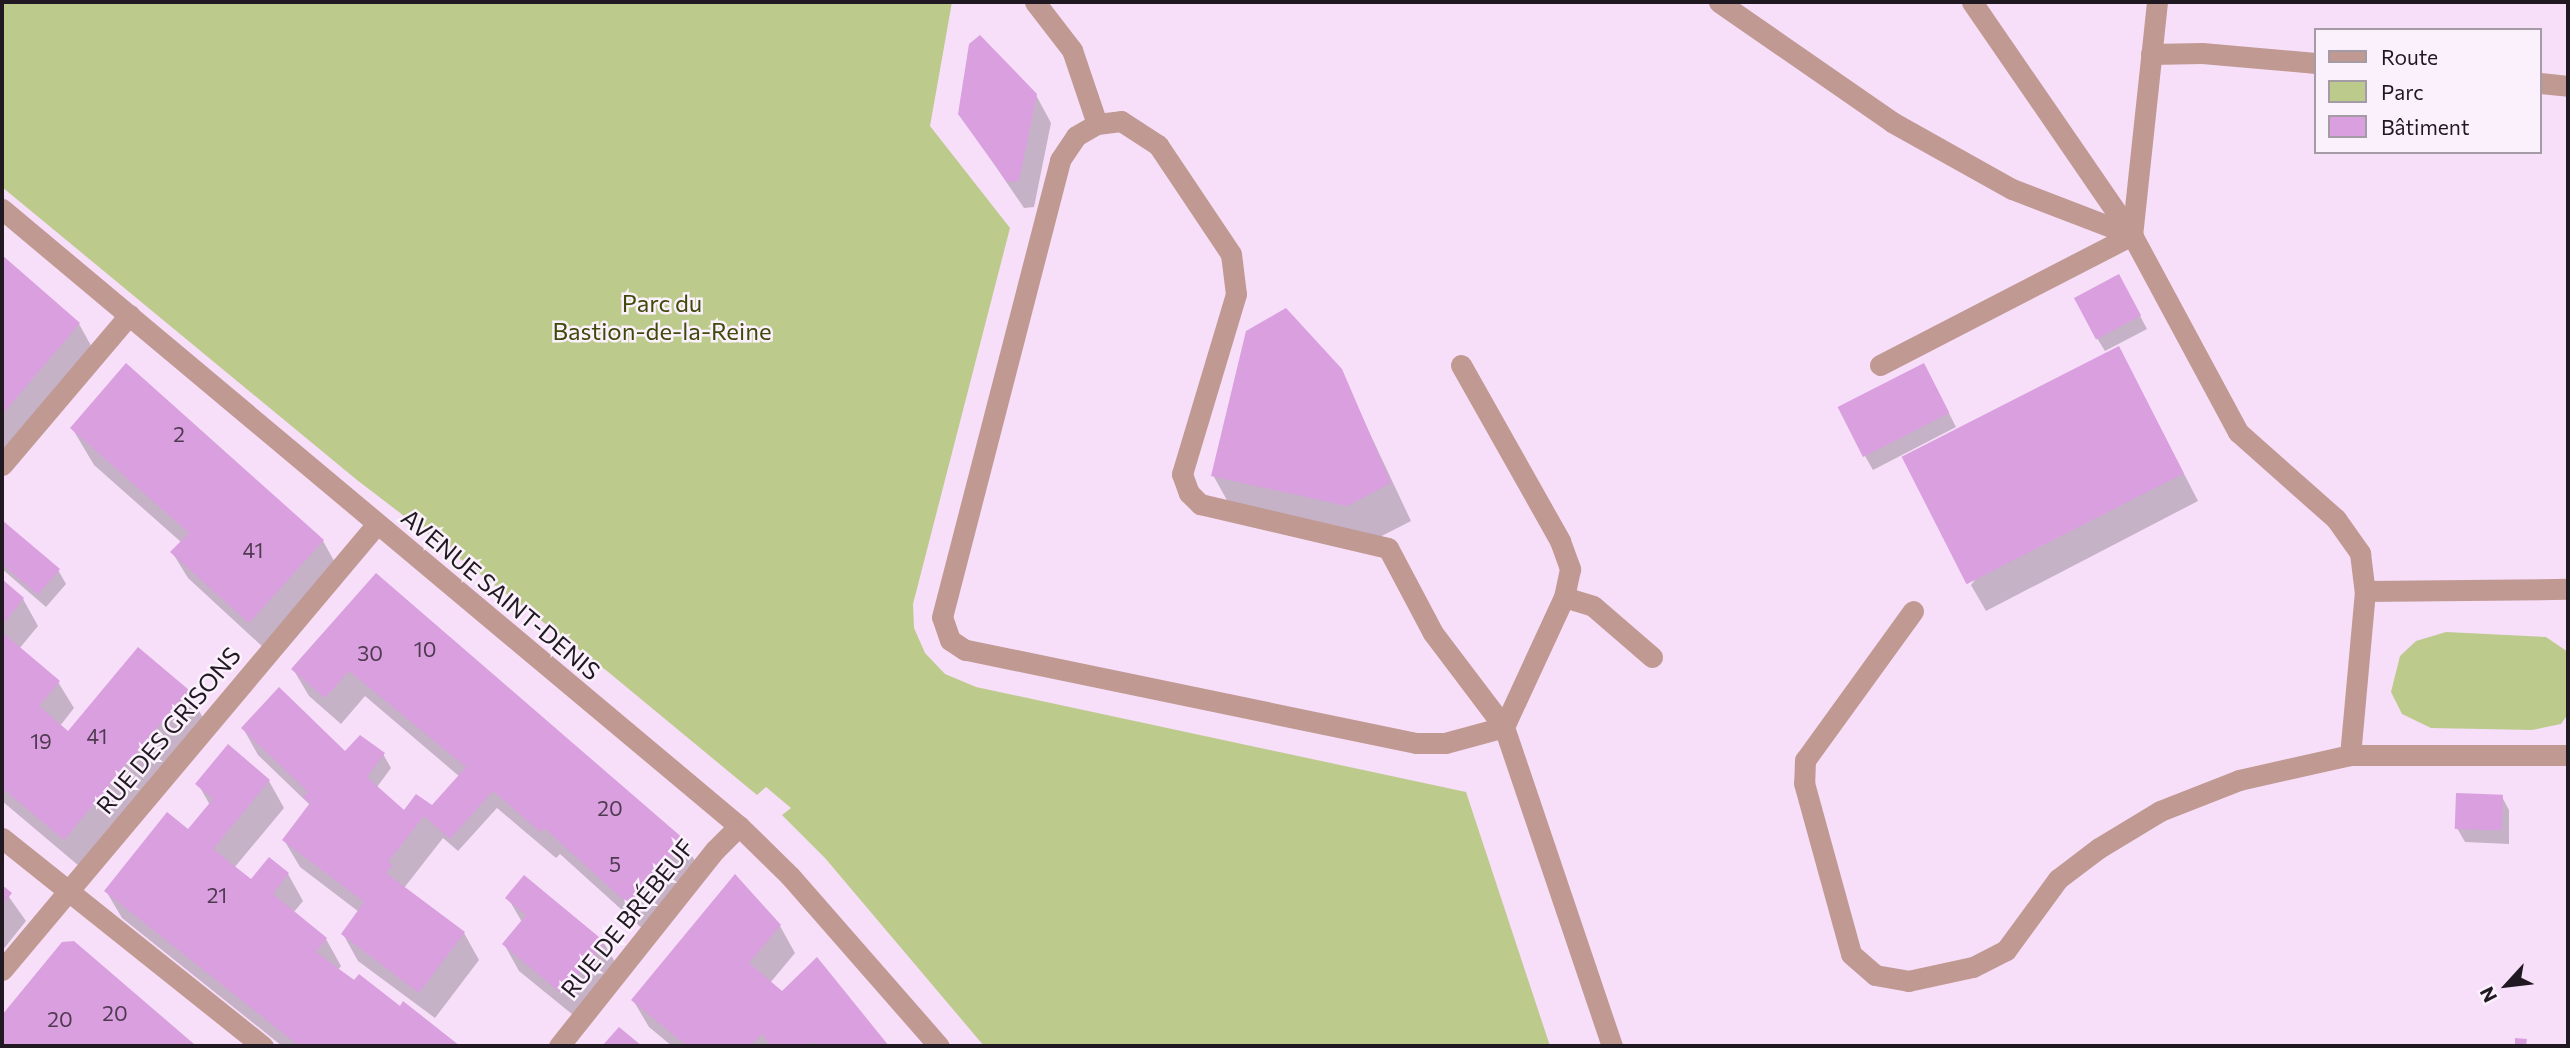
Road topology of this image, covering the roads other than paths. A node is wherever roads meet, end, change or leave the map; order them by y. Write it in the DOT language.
graph roads {
  1 [pos="1035,2"];
  2 [pos="1719,2"];
  3 [pos="1972,2"];
  4 [pos="2157,2"];
  5 [pos="2151,54"];
  6 [pos="2314,63"];
  7 [pos="2542,83"];
  8 [pos="2568,86"];
  9 [pos="1097,124"];
  10 [pos="2,209"];
  11 [pos="2132,234"];
  12 [pos="129,315"];
  13 [pos="1461,365"];
  14 [pos="1880,365"];
  15 [pos="2,465"];
  16 [pos="376,525"];
  17 [pos="2568,589"];
  18 [pos="2365,591"];
  19 [pos="1564,597"];
  20 [pos="1913,611"];
  21 [pos="1652,657"];
  22 [pos="1504,727"];
  23 [pos="2568,754"];
  24 [pos="2350,755"];
  25 [pos="740,826"];
  26 [pos="2,838"];
  27 [pos="67,890"];
  28 [pos="2,970"];
  29 [pos="263,1046"];
  30 [pos="559,1046"];
  31 [pos="939,1046"];
  32 [pos="1612,1046"];
  1 -- 9 [label="street"];
  2 -- 11 [label="street"];
  3 -- 11 [label="street"];
  4 -- 5 [label="street"];
  5 -- 6 [label="street"];
  5 -- 11 [label="street"];
  7 -- 8 [label="street"];
  9 -- 22 [label="street"];
  9 -- 22 [label="street"];
  10 -- 12 [label="street, AVENUE SAINT-DENIS"];
  11 -- 14 [label="street"];
  11 -- 18 [label="street"];
  12 -- 15 [label="street"];
  12 -- 16 [label="street, AVENUE SAINT-DENIS"];
  13 -- 19 [label="street"];
  16 -- 25 [label="street, AVENUE SAINT-DENIS"];
  16 -- 27 [label="street, RUE DES GRISONS"];
  17 -- 18 [label="street"];
  18 -- 24 [label="street"];
  19 -- 21 [label="street"];
  19 -- 22 [label="street"];
  20 -- 24 [label="street"];
  22 -- 32 [label="street"];
  23 -- 24 [label="street"];
  25 -- 30 [label="street, RUE DE BRÉBEUF"];
  25 -- 31 [label="street, AVENUE SAINT-DENIS"];
  26 -- 27 [label="street"];
  27 -- 28 [label="street, RUE DES GRISONS"];
  27 -- 29 [label="street"];
}
